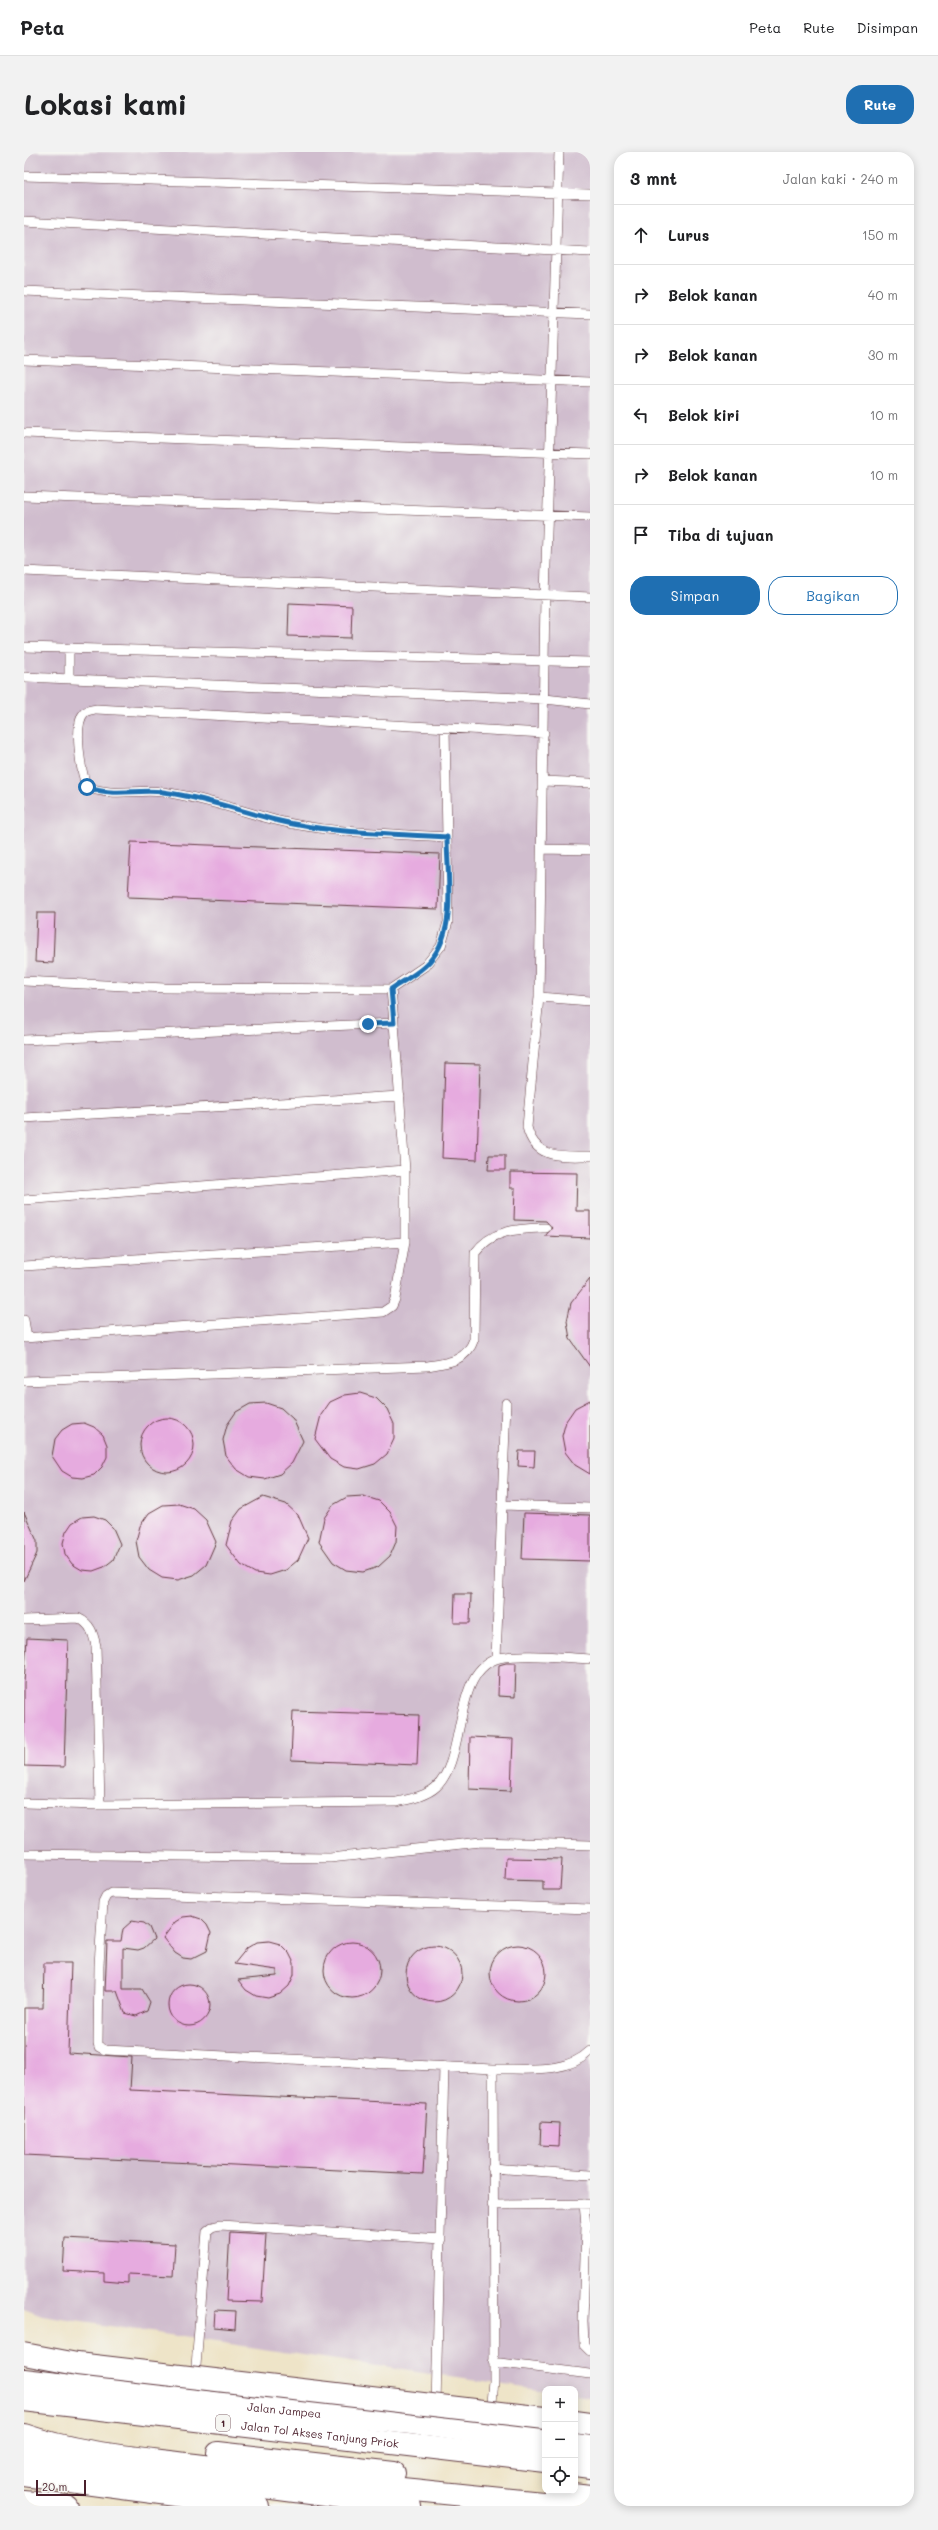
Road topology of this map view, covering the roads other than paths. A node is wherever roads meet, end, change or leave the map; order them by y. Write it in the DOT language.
graph roads {
  1 [pos="559,152"];
  2 [pos="24,176"];
  3 [pos="556,193"];
  4 [pos="590,194"];
  5 [pos="24,221"];
  6 [pos="555,250"];
  7 [pos="590,252"];
  8 [pos="24,291"];
  9 [pos="554,313"];
  10 [pos="590,314"];
  11 [pos="24,360"];
  12 [pos="553,380"];
  13 [pos="590,382"];
  14 [pos="24,433"];
  15 [pos="550,453"];
  16 [pos="590,454"];
  17 [pos="24,496"];
  18 [pos="549,515"];
  19 [pos="590,516"];
  20 [pos="24,571"];
  21 [pos="545,596"];
  22 [pos="590,597"];
  23 [pos="24,647"];
  24 [pos="69,648"];
  25 [pos="545,662"];
  26 [pos="590,662"];
  27 [pos="24,676"];
  28 [pos="69,677"];
  29 [pos="545,699"];
  30 [pos="590,704"];
  31 [pos="445,728"];
  32 [pos="544,733"];
  33 [pos="543,781"];
  34 [pos="590,783"];
  35 [pos="447,837"];
  36 [pos="543,849"];
  37 [pos="590,850"];
  38 [pos="24,981"];
  39 [pos="391,989"];
  40 [pos="538,997"];
  41 [pos="590,1001"];
  42 [pos="394,1023"];
  43 [pos="24,1040"];
  44 [pos="400,1096"];
  45 [pos="24,1118"];
  46 [pos="590,1156"];
  47 [pos="405,1170"];
  48 [pos="24,1200"];
  49 [pos="546,1228"];
  50 [pos="405,1242"];
  51 [pos="24,1266"];
  52 [pos="24,1320"];
  53 [pos="26,1338"];
  54 [pos="24,1381"];
  55 [pos="506,1403"];
  56 [pos="503,1505"];
  57 [pos="590,1508"];
  58 [pos="24,1620"];
  59 [pos="496,1659"];
  60 [pos="590,1659"];
  61 [pos="24,1803"];
  62 [pos="100,1806"];
  63 [pos="590,1845"];
  64 [pos="24,1854"];
  65 [pos="590,1909"];
  66 [pos="590,2051"];
  67 [pos="444,2066"];
  68 [pos="493,2069"];
  69 [pos="492,2168"];
  70 [pos="590,2176"];
  71 [pos="587,2204"];
  72 [pos="492,2205"];
  73 [pos="588,2225"];
  74 [pos="441,2239"];
  75 [pos="590,2351"];
  76 [pos="24,2354"];
  77 [pos="493,2362"];
  78 [pos="24,2374"];
  79 [pos="590,2374"];
  80 [pos="24,2380"];
  81 [pos="194,2392"];
  82 [pos="24,2400"];
  83 [pos="542,2418"];
  84 [pos="436,2419"];
  85 [pos="578,2422"];
  86 [pos="590,2424"];
  87 [pos="490,2427"];
  88 [pos="24,2431"];
  89 [pos="542,2433"];
  90 [pos="24,2435"];
  91 [pos="542,2441"];
  92 [pos="585,2446"];
  93 [pos="24,2456"];
  94 [pos="578,2459"];
  95 [pos="542,2461"];
  96 [pos="24,2475"];
  97 [pos="542,2491"];
  98 [pos="572,2494"];
  99 [pos="590,2496"];
  100 [pos="24,2502"];
  101 [pos="66,2506"];
  102 [pos="258,2506"];
  103 [pos="410,2506"];
  104 [pos="574,2506"];
  1 -- 3 [label="lane"];
  2 -- 3 [label="lane"];
  3 -- 4 [label="lane"];
  3 -- 6 [label="lane"];
  5 -- 6 [label="lane"];
  6 -- 7 [label="lane"];
  6 -- 9 [label="lane"];
  8 -- 9 [label="lane"];
  9 -- 10 [label="lane"];
  9 -- 12 [label="lane"];
  11 -- 12 [label="lane"];
  12 -- 13 [label="lane"];
  12 -- 15 [label="lane"];
  14 -- 15 [label="lane"];
  15 -- 16 [label="lane"];
  15 -- 18 [label="lane"];
  17 -- 18 [label="lane"];
  18 -- 19 [label="lane"];
  18 -- 21 [label="lane"];
  20 -- 21 [label="lane"];
  21 -- 22 [label="lane"];
  21 -- 25 [label="lane"];
  23 -- 24 [label="lane"];
  24 -- 25 [label="lane"];
  24 -- 28 [label="lane"];
  25 -- 26 [label="lane"];
  25 -- 29 [label="lane"];
  27 -- 28 [label="lane"];
  28 -- 29 [label="lane"];
  29 -- 30 [label="lane"];
  29 -- 32 [label="lane"];
  31 -- 32 [label="lane"];
  31 -- 35 [label="lane"];
  31 -- 35 [label="lane"];
  32 -- 33 [label="lane"];
  33 -- 34 [label="lane"];
  33 -- 36 [label="lane"];
  35 -- 39 [label="lane"];
  36 -- 37 [label="lane"];
  36 -- 40 [label="lane"];
  38 -- 39 [label="lane"];
  39 -- 42 [label="lane"];
  40 -- 41 [label="lane"];
  40 -- 46 [label="lane"];
  42 -- 43 [label="lane"];
  42 -- 44 [label="lane"];
  44 -- 45 [label="lane"];
  44 -- 47 [label="lane"];
  47 -- 48 [label="lane"];
  47 -- 50 [label="lane"];
  49 -- 54 [label="lane"];
  50 -- 51 [label="lane"];
  50 -- 53 [label="lane"];
  52 -- 53 [label="lane"];
  55 -- 56 [label="lane"];
  56 -- 57 [label="lane"];
  56 -- 59 [label="lane"];
  58 -- 62 [label="lane"];
  59 -- 60 [label="lane"];
  59 -- 62 [label="lane"];
  61 -- 62 [label="lane"];
  63 -- 64 [label="lane"];
  65 -- 67 [label="lane"];
  66 -- 68 [label="lane"];
  67 -- 68 [label="lane"];
  67 -- 74 [label="lane"];
  68 -- 69 [label="lane"];
  69 -- 70 [label="lane"];
  69 -- 72 [label="lane"];
  71 -- 72 [label="lane"];
  71 -- 73 [label="lane"];
  72 -- 77 [label="lane"];
  73 -- 75 [label="lane"];
  74 -- 81 [label="lane"];
  74 -- 84 [label="lane"];
  76 -- 83 [label="highway, bridge"];
  77 -- 79 [label="lane"];
  77 -- 87 [label="lane"];
  78 -- 81 [label="highway, Jalan Jampea"];
  80 -- 91 [label="highway, Jalan Jampea"];
  81 -- 84 [label="highway, Jalan Jampea"];
  82 -- 95 [label="highway, Jalan Tol Akses Tanjung Priok / 1"];
  84 -- 87 [label="highway, Jalan Jampea"];
  85 -- 86 [label="highway"];
  87 -- 89 [label="highway, Jalan Jampea"];
  88 -- 97 [label="highway"];
  90 -- 104 [label="highway"];
  92 -- 94 [label="highway"];
  93 -- 103 [label="highway"];
  96 -- 102 [label="highway"];
  98 -- 99 [label="highway"];
  100 -- 101 [label="highway"];
}
